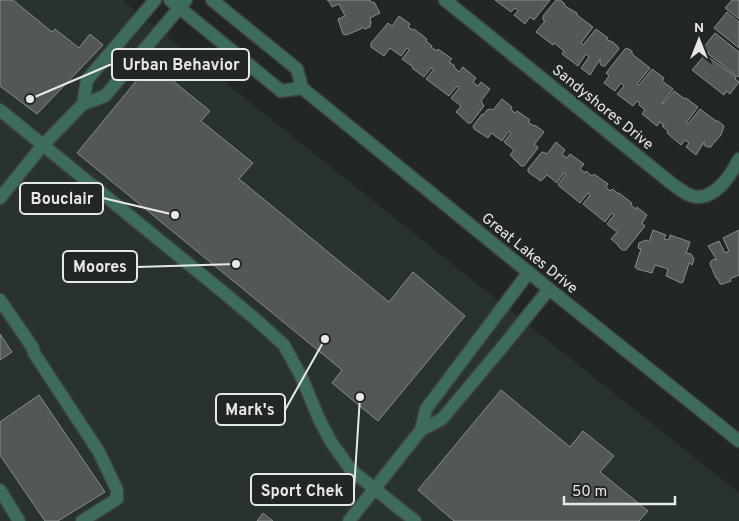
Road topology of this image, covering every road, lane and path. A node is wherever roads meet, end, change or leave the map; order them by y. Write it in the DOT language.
graph roads {
  1 [pos="155,0"];
  2 [pos="212,0"];
  3 [pos="445,0"];
  4 [pos="178,2"];
  5 [pos="302,88"];
  6 [pos="83,104"];
  7 [pos="0,110"];
  8 [pos="43,145"];
  9 [pos="739,159"];
  10 [pos="0,198"];
  11 [pos="529,272"];
  12 [pos="549,289"];
  13 [pos="0,300"];
  14 [pos="421,430"];
  15 [pos="739,441"];
  16 [pos="375,489"];
  17 [pos="0,490"];
  18 [pos="19,521"];
  19 [pos="82,521"];
  20 [pos="349,521"];
  21 [pos="415,521"];
  1 -- 6 [label="street"];
  2 -- 5 [label="street, Great Lakes Drive"];
  3 -- 9 [label="street, Sandyshores Drive"];
  4 -- 5 [label="street"];
  4 -- 6 [label="street"];
  5 -- 11 [label="street, Great Lakes Drive"];
  6 -- 8 [label="street"];
  7 -- 8 [label="street"];
  8 -- 10 [label="street"];
  8 -- 16 [label="street"];
  11 -- 12 [label="street, Great Lakes Drive"];
  11 -- 14 [label="street"];
  12 -- 14 [label="street"];
  12 -- 15 [label="street, Great Lakes Drive"];
  13 -- 19 [label="street"];
  14 -- 16 [label="street"];
  16 -- 20 [label="street"];
  16 -- 21 [label="street"];
  17 -- 18 [label="street"];
}
